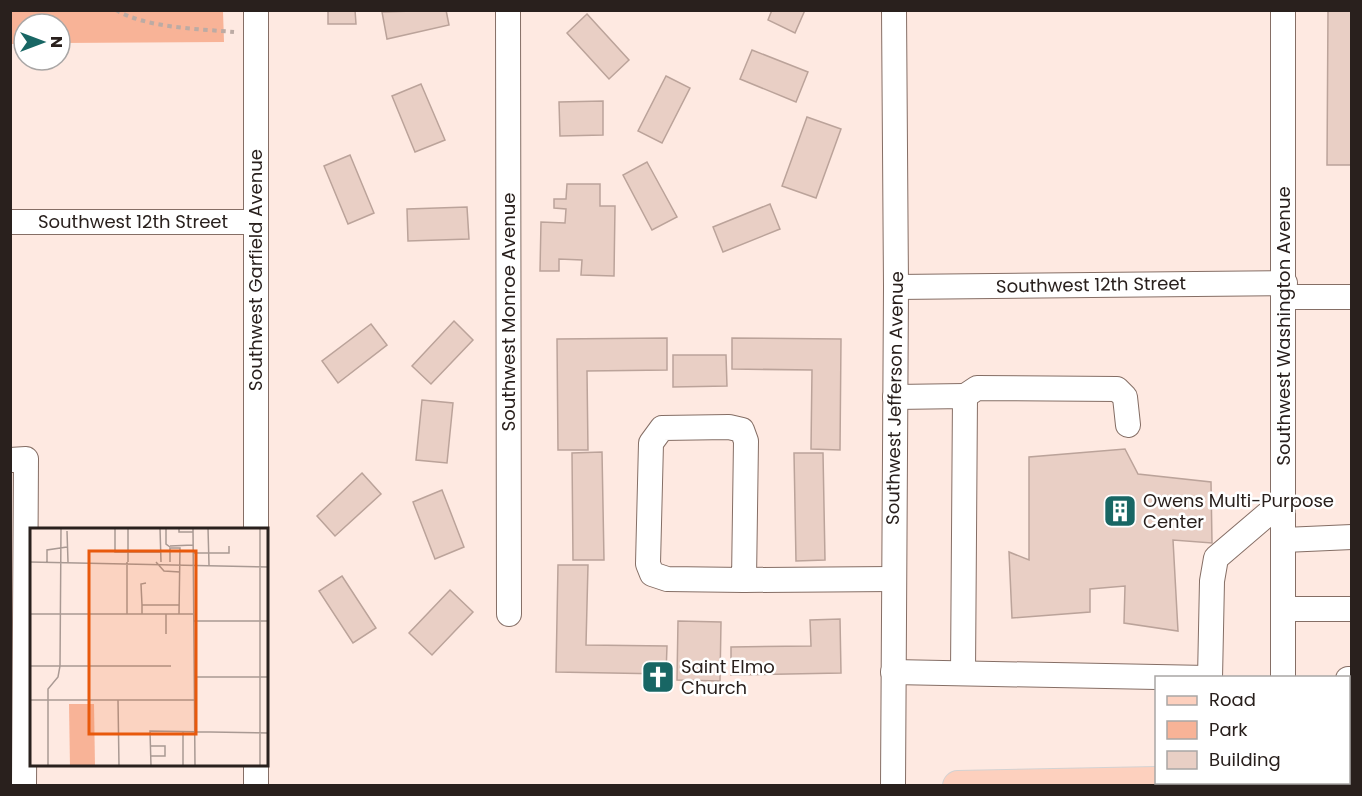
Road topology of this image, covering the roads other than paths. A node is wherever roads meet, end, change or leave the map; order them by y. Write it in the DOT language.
graph roads {
  1 [pos="256,10"];
  2 [pos="508,10"];
  3 [pos="894,10"];
  4 [pos="1283,10"];
  5 [pos="10,222"];
  6 [pos="256,222"];
  7 [pos="896,287"];
  8 [pos="1285,290"];
  9 [pos="1352,297"];
  10 [pos="895,396"];
  11 [pos="965,396"];
  12 [pos="1128,426"];
  13 [pos="10,460"];
  14 [pos="1284,500"];
  15 [pos="256,528"];
  16 [pos="1352,537"];
  17 [pos="1284,540"];
  18 [pos="744,579"];
  19 [pos="893,579"];
  20 [pos="1283,609"];
  21 [pos="1352,609"];
  22 [pos="509,614"];
  23 [pos="893,672"];
  24 [pos="963,673"];
  25 [pos="1209,676"];
  26 [pos="1283,676"];
  27 [pos="1155,677"];
  28 [pos="18,701"];
  29 [pos="256,766"];
  30 [pos="1155,782"];
  31 [pos="24,786"];
  32 [pos="256,786"];
  33 [pos="893,786"];
  34 [pos="958,786"];
  1 -- 6 [label="street, Southwest Garfield Avenue"];
  2 -- 22 [label="street, Southwest Monroe Avenue"];
  3 -- 7 [label="street, Southwest Jefferson Avenue"];
  4 -- 8 [label="street, Southwest Washington Avenue"];
  5 -- 6 [label="street, Southwest 12th Street"];
  6 -- 15 [label="street, Southwest Garfield Avenue"];
  7 -- 8 [label="street, Southwest 12th Street"];
  7 -- 10 [label="street, Southwest Jefferson Avenue"];
  8 -- 9 [label="street, Southwest 12th Street"];
  8 -- 14 [label="street, Southwest Washington Avenue"];
  10 -- 11 [label="street"];
  10 -- 19 [label="street, Southwest Jefferson Avenue"];
  11 -- 12 [label="street"];
  11 -- 24 [label="street"];
  13 -- 28 [label="street"];
  14 -- 17 [label="street, Southwest Washington Avenue"];
  14 -- 25 [label="street"];
  16 -- 17 [label="street"];
  17 -- 20 [label="street, Southwest Washington Avenue"];
  18 -- 18 [label="street"];
  18 -- 19 [label="street"];
  19 -- 23 [label="street, Southwest Jefferson Avenue"];
  20 -- 21 [label="street"];
  20 -- 26 [label="street, Southwest Washington Avenue"];
  23 -- 24 [label="street"];
  23 -- 33 [label="street, Southwest Jefferson Avenue"];
  24 -- 27 [label="street"];
  28 -- 31 [label="street"];
  29 -- 32 [label="street"];
  30 -- 34 [label="main road"];
}
